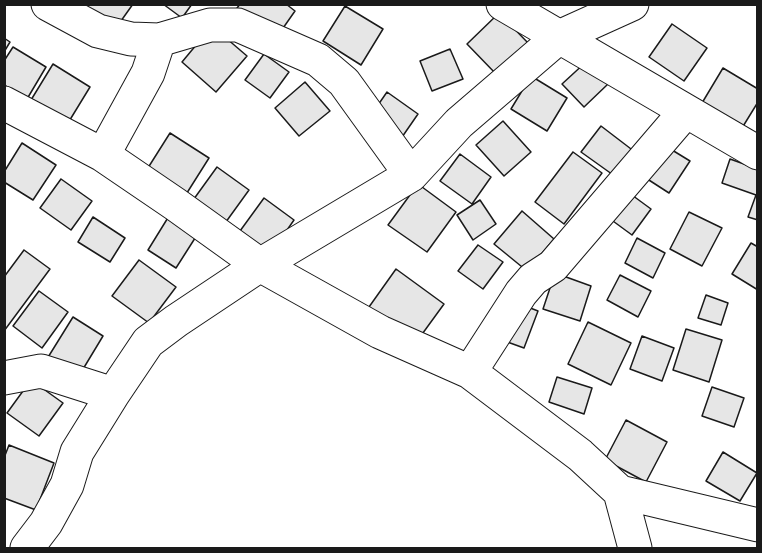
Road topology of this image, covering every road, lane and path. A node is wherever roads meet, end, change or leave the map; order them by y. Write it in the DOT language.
graph roads {
  1 [pos="48,4"];
  2 [pos="503,4"];
  3 [pos="632,4"];
  4 [pos="552,22"];
  5 [pos="159,40"];
  6 [pos="4,103"];
  7 [pos="685,112"];
  8 [pos="758,153"];
  9 [pos="103,155"];
  10 [pos="411,175"];
  11 [pos="260,265"];
  12 [pos="470,372"];
  13 [pos="4,378"];
  14 [pos="113,394"];
  15 [pos="620,492"];
  16 [pos="758,525"];
  17 [pos="27,549"];
  18 [pos="635,549"];
  1 -- 5 [label="street"];
  2 -- 4 [label="street"];
  3 -- 4 [label="street"];
  4 -- 7 [label="street"];
  4 -- 10 [label="street"];
  5 -- 9 [label="street"];
  5 -- 10 [label="street"];
  6 -- 9 [label="street"];
  7 -- 8 [label="street"];
  7 -- 12 [label="street"];
  9 -- 11 [label="street"];
  10 -- 11 [label="street"];
  11 -- 12 [label="street"];
  11 -- 14 [label="street"];
  12 -- 15 [label="street"];
  13 -- 14 [label="street"];
  14 -- 17 [label="street"];
  15 -- 16 [label="street"];
  15 -- 18 [label="street"];
}
